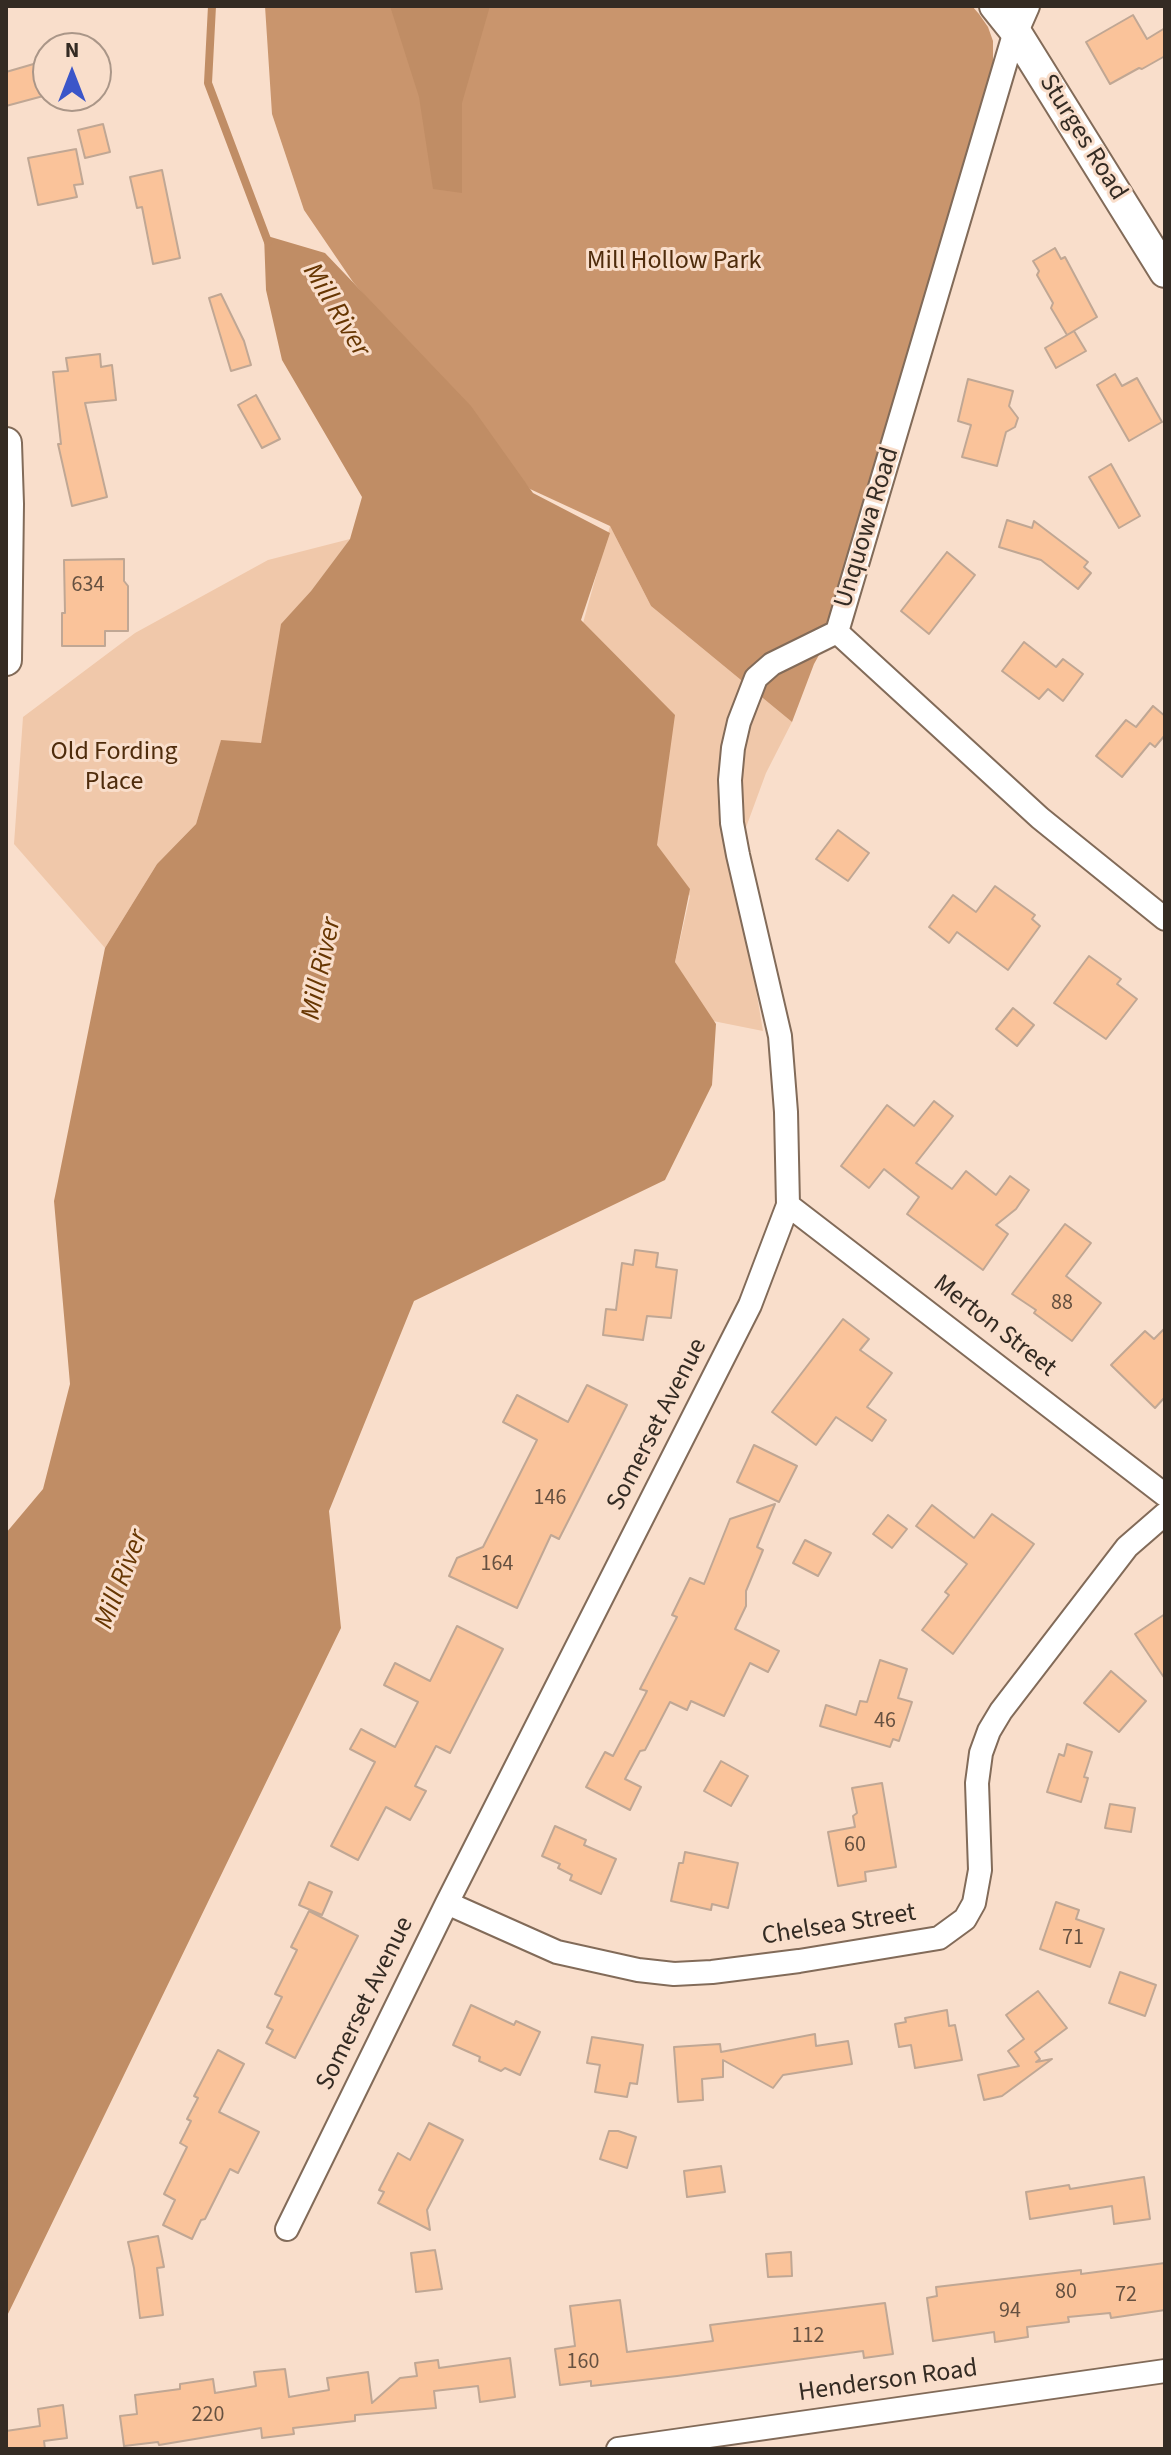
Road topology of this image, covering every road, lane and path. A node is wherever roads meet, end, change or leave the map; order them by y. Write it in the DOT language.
graph roads {
  1 [pos="995,6"];
  2 [pos="1021,19"];
  3 [pos="1165,272"];
  4 [pos="6,443"];
  5 [pos="837,632"];
  6 [pos="6,660"];
  7 [pos="1165,919"];
  8 [pos="788,1205"];
  9 [pos="1165,1495"];
  10 [pos="1165,1514"];
  11 [pos="447,1903"];
  12 [pos="287,2229"];
  13 [pos="1165,2371"];
  14 [pos="618,2449"];
  1 -- 2 [label="main road, Sturges Road"];
  2 -- 3 [label="main road, Sturges Road"];
  2 -- 5 [label="street, Unquowa Road"];
  4 -- 6 [label="main road"];
  5 -- 7 [label="street, Unquowa Road"];
  5 -- 8 [label="street, Somerset Avenue"];
  8 -- 9 [label="street, Merton Street"];
  8 -- 11 [label="street, Somerset Avenue"];
  10 -- 11 [label="street, Chelsea Street"];
  11 -- 12 [label="street, Somerset Avenue"];
  13 -- 14 [label="street, Henderson Road"];
}
